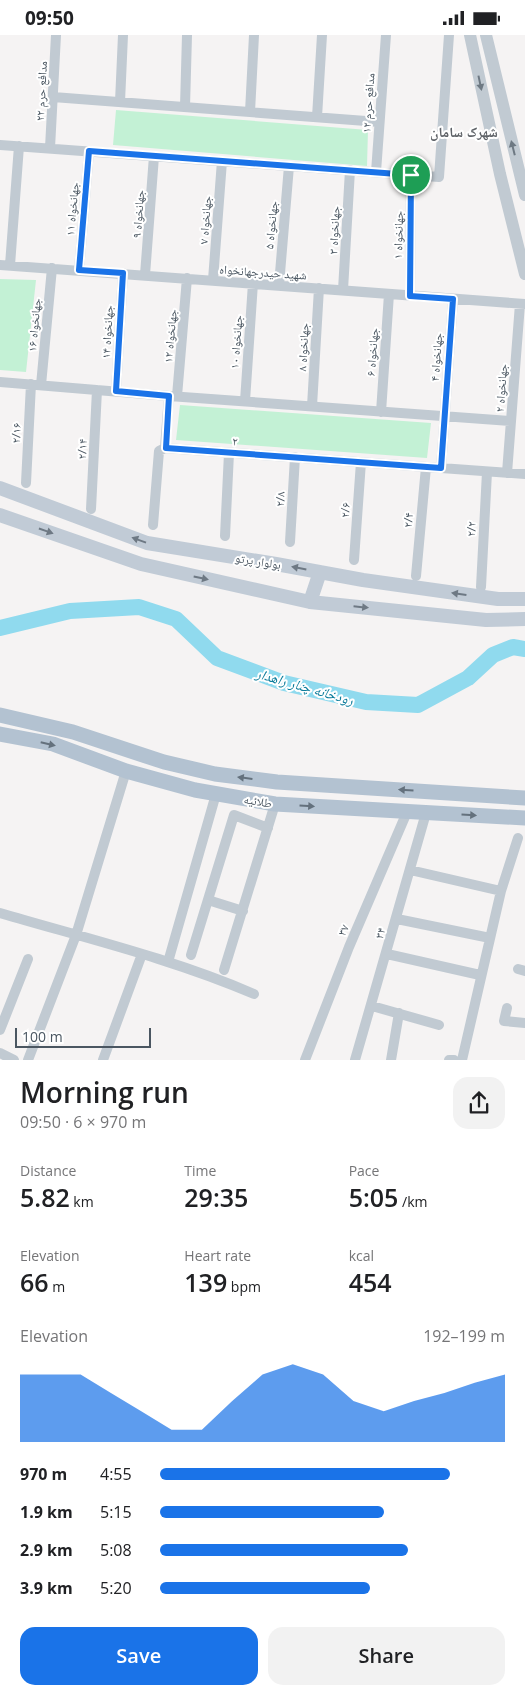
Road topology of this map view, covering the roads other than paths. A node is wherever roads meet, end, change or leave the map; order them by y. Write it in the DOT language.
graph roads {
  1 [pos="56,35"];
  2 [pos="123,35"];
  3 [pos="187,35"];
  4 [pos="254,35"];
  5 [pos="322,35"];
  6 [pos="386,35"];
  7 [pos="449,35"];
  8 [pos="470,35"];
  9 [pos="486,35"];
  10 [pos="53,97"];
  11 [pos="120,102"];
  12 [pos="185,107"];
  13 [pos="250,112"];
  14 [pos="317,117"];
  15 [pos="380,122"];
  16 [pos="0,145"];
  17 [pos="19,146"];
  18 [pos="50,148"];
  19 [pos="89,151"];
  20 [pos="154,156"];
  21 [pos="222,161"];
  22 [pos="288,166"];
  23 [pos="350,170"];
  24 [pos="521,170"];
  25 [pos="376,172"];
  26 [pos="500,173"];
  27 [pos="411,175"];
  28 [pos="525,195"];
  29 [pos="5,265"];
  30 [pos="52,268"];
  31 [pos="79,270"];
  32 [pos="123,273"];
  33 [pos="525,274"];
  34 [pos="146,275"];
  35 [pos="187,278"];
  36 [pos="213,280"];
  37 [pos="253,283"];
  38 [pos="279,285"];
  39 [pos="319,288"];
  40 [pos="343,290"];
  41 [pos="389,294"];
  42 [pos="410,296"];
  43 [pos="453,299"];
  44 [pos="522,304"];
  45 [pos="0,382"];
  46 [pos="36,385"];
  47 [pos="97,390"];
  48 [pos="116,391"];
  49 [pos="173,396"];
  50 [pos="245,401"];
  51 [pos="312,406"];
  52 [pos="381,412"];
  53 [pos="445,417"];
  54 [pos="510,421"];
  55 [pos="166,448"];
  56 [pos="229,453"];
  57 [pos="295,457"];
  58 [pos="361,462"];
  59 [pos="426,467"];
  60 [pos="441,468"];
  61 [pos="487,472"];
  62 [pos="507,473"];
  63 [pos="525,474"];
  64 [pos="26,483"];
  65 [pos="0,488"];
  66 [pos="91,509"];
  67 [pos="0,515"];
  68 [pos="153,525"];
  69 [pos="224,536"];
  70 [pos="290,542"];
  71 [pos="354,560"];
  72 [pos="320,572"];
  73 [pos="416,576"];
  74 [pos="480,587"];
  75 [pos="525,599"];
  76 [pos="310,602"];
  77 [pos="525,619"];
  78 [pos="0,715"];
  79 [pos="0,734"];
  80 [pos="126,771"];
  81 [pos="216,794"];
  82 [pos="525,798"];
  83 [pos="275,804"];
  84 [pos="407,812"];
  85 [pos="426,813"];
  86 [pos="525,818"];
  87 [pos="268,828"];
  88 [pos="518,838"];
  89 [pos="410,870"];
  90 [pos="501,891"];
  91 [pos="208,900"];
  92 [pos="243,911"];
  93 [pos="0,913"];
  94 [pos="397,919"];
  95 [pos="76,935"];
  96 [pos="490,938"];
  97 [pos="387,954"];
  98 [pos="142,955"];
  99 [pos="191,955"];
  100 [pos="28,959"];
  101 [pos="168,962"];
  102 [pos="224,971"];
  103 [pos="480,975"];
  104 [pos="254,994"];
  105 [pos="372,1006"];
  106 [pos="506,1008"];
  107 [pos="399,1013"];
  108 [pos="525,1023"];
  109 [pos="439,1025"];
  110 [pos="0,1030"];
  111 [pos="0,1053"];
  112 [pos="14,1060"];
  113 [pos="28,1060"];
  114 [pos="103,1060"];
  115 [pos="305,1060"];
  116 [pos="355,1060"];
  117 [pos="391,1060"];
  118 [pos="462,1060"];
  1 -- 10 [label="street, مدافع حرم ۲۲"];
  2 -- 11 [label="street"];
  3 -- 12 [label="street"];
  4 -- 13 [label="street"];
  5 -- 14 [label="street"];
  6 -- 15 [label="street, مدافع حرم ۱۲"];
  7 -- 27 [label="street"];
  8 -- 26 [label="street, one-way"];
  24 -- 9 [label="street, one-way"];
  10 -- 11 [label="street"];
  10 -- 18 [label="street, مدافع حرم ۲۲"];
  11 -- 12 [label="street"];
  12 -- 13 [label="street"];
  13 -- 14 [label="street"];
  14 -- 15 [label="street"];
  15 -- 25 [label="street, مدافع حرم ۱۲"];
  16 -- 17 [label="street"];
  17 -- 18 [label="street"];
  17 -- 29 [label="street"];
  18 -- 19 [label="street"];
  19 -- 20 [label="street"];
  19 -- 31 [label="street, جهانخواه ۱۱"];
  20 -- 21 [label="street"];
  20 -- 34 [label="street, جهانخواه ۹"];
  21 -- 22 [label="street"];
  21 -- 36 [label="street, جهانخواه ۷"];
  22 -- 23 [label="street"];
  22 -- 38 [label="street, جهانخواه ۵"];
  23 -- 25 [label="street"];
  23 -- 40 [label="street, جهانخواه ۳"];
  24 -- 26 [label="street"];
  24 -- 28 [label="street"];
  25 -- 27 [label="street"];
  26 -- 33 [label="street"];
  27 -- 42 [label="street, جهانخواه ۱"];
  29 -- 30 [label="street, شهید حیدرجهانخواه"];
  30 -- 31 [label="street, شهید حیدرجهانخواه"];
  30 -- 46 [label="street, جهانخواه ۱۶"];
  31 -- 32 [label="street, شهید حیدرجهانخواه"];
  32 -- 34 [label="street, شهید حیدرجهانخواه"];
  32 -- 48 [label="street, جهانخواه ۱۴"];
  34 -- 35 [label="street, شهید حیدرجهانخواه"];
  35 -- 36 [label="street, شهید حیدرجهانخواه"];
  35 -- 49 [label="street, جهانخواه ۱۲"];
  36 -- 37 [label="street, شهید حیدرجهانخواه"];
  37 -- 38 [label="street, شهید حیدرجهانخواه"];
  37 -- 50 [label="street, جهانخواه ۱۰"];
  38 -- 39 [label="street, شهید حیدرجهانخواه"];
  39 -- 40 [label="street, شهید حیدرجهانخواه"];
  39 -- 51 [label="street, جهانخواه ۸"];
  40 -- 41 [label="street, شهید حیدرجهانخواه"];
  41 -- 42 [label="street, شهید حیدرجهانخواه"];
  41 -- 52 [label="street, جهانخواه ۶"];
  42 -- 43 [label="street, شهید حیدرجهانخواه"];
  43 -- 44 [label="street, شهید حیدرجهانخواه"];
  43 -- 53 [label="street, جهانخواه ۴"];
  44 -- 54 [label="street, جهانخواه ۲"];
  45 -- 46 [label="street"];
  46 -- 47 [label="street"];
  46 -- 64 [label="street, ۲/۱۶"];
  47 -- 48 [label="street"];
  47 -- 66 [label="street, ۲/۱۴"];
  48 -- 49 [label="street"];
  49 -- 50 [label="street"];
  49 -- 55 [label="street"];
  50 -- 51 [label="street"];
  51 -- 52 [label="street"];
  52 -- 53 [label="street"];
  53 -- 54 [label="street"];
  53 -- 60 [label="street, جهانخواه ۴"];
  54 -- 62 [label="street, جهانخواه ۲"];
  55 -- 56 [label="street, ۲"];
  55 -- 68 [label="street"];
  56 -- 57 [label="street, ۲"];
  56 -- 69 [label="street"];
  57 -- 58 [label="street, ۲"];
  57 -- 70 [label="street, ۲/۸"];
  58 -- 59 [label="street, ۲"];
  58 -- 71 [label="street, ۲/۶"];
  59 -- 60 [label="street, ۲"];
  59 -- 73 [label="street, ۲/۴"];
  60 -- 61 [label="street, ۲"];
  61 -- 62 [label="street, ۲"];
  61 -- 74 [label="street, ۲/۲"];
  62 -- 63 [label="street, ۲"];
  72 -- 65 [label="main road, بولوار پرتو, one-way"];
  67 -- 76 [label="main road, one-way"];
  75 -- 72 [label="main road, بولوار پرتو, one-way"];
  72 -- 76 [label="main road"];
  76 -- 77 [label="main road, one-way"];
  82 -- 78 [label="main road, طلائیه, one-way"];
  79 -- 80 [label="main road, طلائیه, one-way"];
  80 -- 81 [label="main road, طلائیه"];
  80 -- 95 [label="street"];
  81 -- 83 [label="main road, طلائیه"];
  81 -- 101 [label="street"];
  83 -- 84 [label="main road, طلائیه, one-way"];
  83 -- 87 [label="street"];
  84 -- 85 [label="main road, طلائیه"];
  84 -- 115 [label="street, ۳۷"];
  85 -- 86 [label="main road, طلائیه, one-way"];
  85 -- 89 [label="street, ۳۴"];
  87 -- 91 [label="street"];
  87 -- 92 [label="street"];
  88 -- 90 [label="street"];
  89 -- 90 [label="street"];
  89 -- 94 [label="street, ۳۴"];
  90 -- 96 [label="street"];
  91 -- 92 [label="street"];
  91 -- 99 [label="street"];
  92 -- 102 [label="street"];
  93 -- 95 [label="street"];
  94 -- 96 [label="street"];
  94 -- 97 [label="street, ۳۴"];
  95 -- 98 [label="street"];
  95 -- 113 [label="street"];
  96 -- 103 [label="street"];
  97 -- 103 [label="street"];
  97 -- 105 [label="street, ۳۴"];
  98 -- 101 [label="street"];
  98 -- 114 [label="street"];
  100 -- 110 [label="street"];
  101 -- 104 [label="street"];
  103 -- 118 [label="street"];
  105 -- 107 [label="street"];
  105 -- 116 [label="street, ۳۴"];
  106 -- 108 [label="street"];
  107 -- 109 [label="street"];
  107 -- 117 [label="street"];
  111 -- 112 [label="street"];
}
